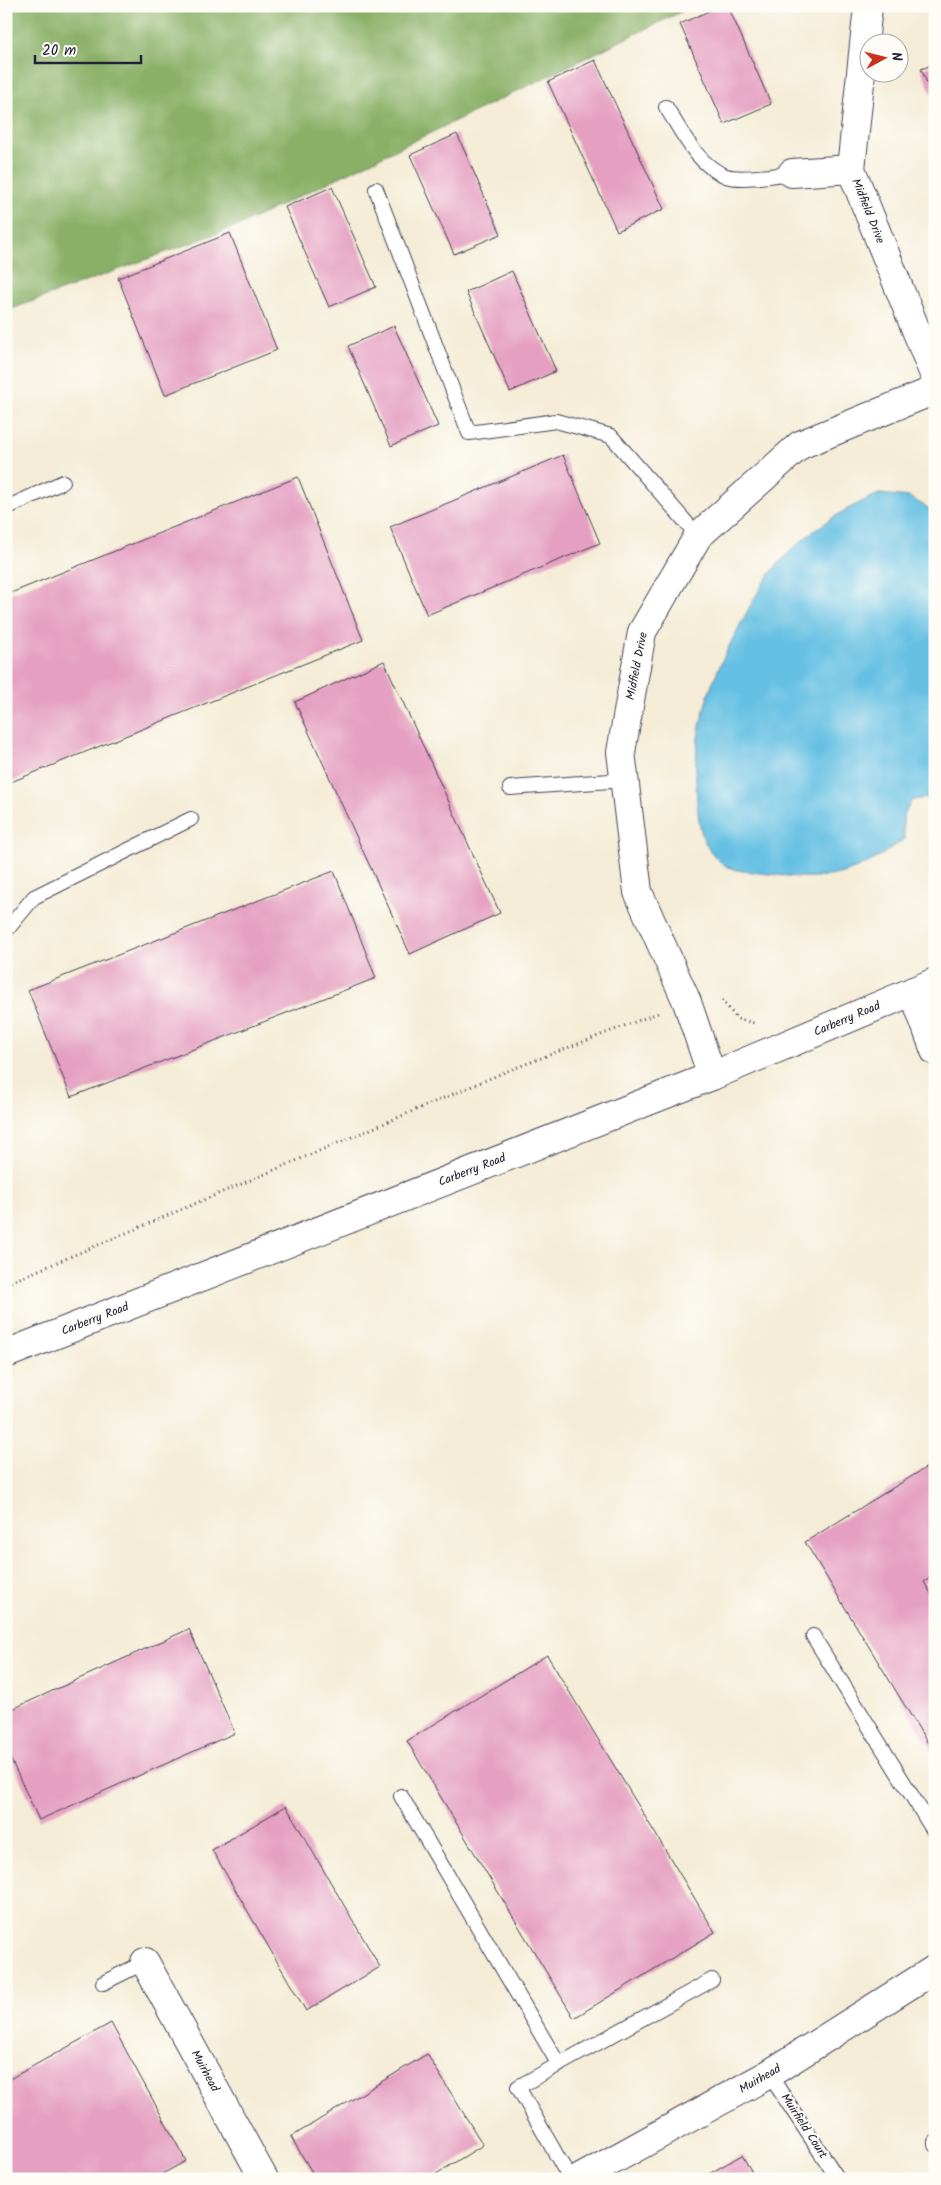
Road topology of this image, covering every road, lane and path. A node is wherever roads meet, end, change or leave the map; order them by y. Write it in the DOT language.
graph roads {
  1 [pos="868,6"];
  2 [pos="666,107"];
  3 [pos="851,169"];
  4 [pos="792,172"];
  5 [pos="376,189"];
  6 [pos="935,377"];
  7 [pos="935,390"];
  8 [pos="63,482"];
  9 [pos="6,508"];
  10 [pos="698,536"];
  11 [pos="625,780"];
  12 [pos="510,788"];
  13 [pos="191,819"];
  14 [pos="6,931"];
  15 [pos="924,986"];
  16 [pos="687,1002"];
  17 [pos="755,1024"];
  18 [pos="935,1051"];
  19 [pos="712,1076"];
  20 [pos="6,1284"];
  21 [pos="6,1354"];
  22 [pos="813,1636"];
  23 [pos="401,1796"];
  24 [pos="935,1834"];
  25 [pos="145,1962"];
  26 [pos="935,1969"];
  27 [pos="712,1980"];
  28 [pos="103,1984"];
  29 [pos="559,2065"];
  30 [pos="769,2074"];
  31 [pos="256,2176"];
  32 [pos="570,2179"];
  33 [pos="579,2179"];
  34 [pos="838,2179"];
  1 -- 3 [label="street, Midfield Drive"];
  2 -- 4 [label="lane"];
  3 -- 4 [label="street"];
  3 -- 6 [label="street, Midfield Drive"];
  5 -- 10 [label="lane"];
  7 -- 10 [label="street, Midfield Drive"];
  8 -- 9 [label="lane"];
  10 -- 11 [label="street, Midfield Drive"];
  11 -- 12 [label="lane"];
  11 -- 16 [label="street, Midfield Drive"];
  13 -- 14 [label="lane"];
  15 -- 18 [label="street"];
  15 -- 19 [label="street, Carberry Road"];
  16 -- 17 [label="path"];
  16 -- 19 [label="street, Midfield Drive"];
  16 -- 20 [label="path"];
  19 -- 21 [label="street, Carberry Road"];
  22 -- 24 [label="lane"];
  23 -- 29 [label="lane"];
  25 -- 28 [label="lane"];
  25 -- 31 [label="street, Muirhead"];
  26 -- 30 [label="street, Muirhead"];
  27 -- 29 [label="lane"];
  29 -- 32 [label="lane"];
  30 -- 33 [label="street, Muirhead"];
  30 -- 34 [label="lane, Muirfield Court"];
}
